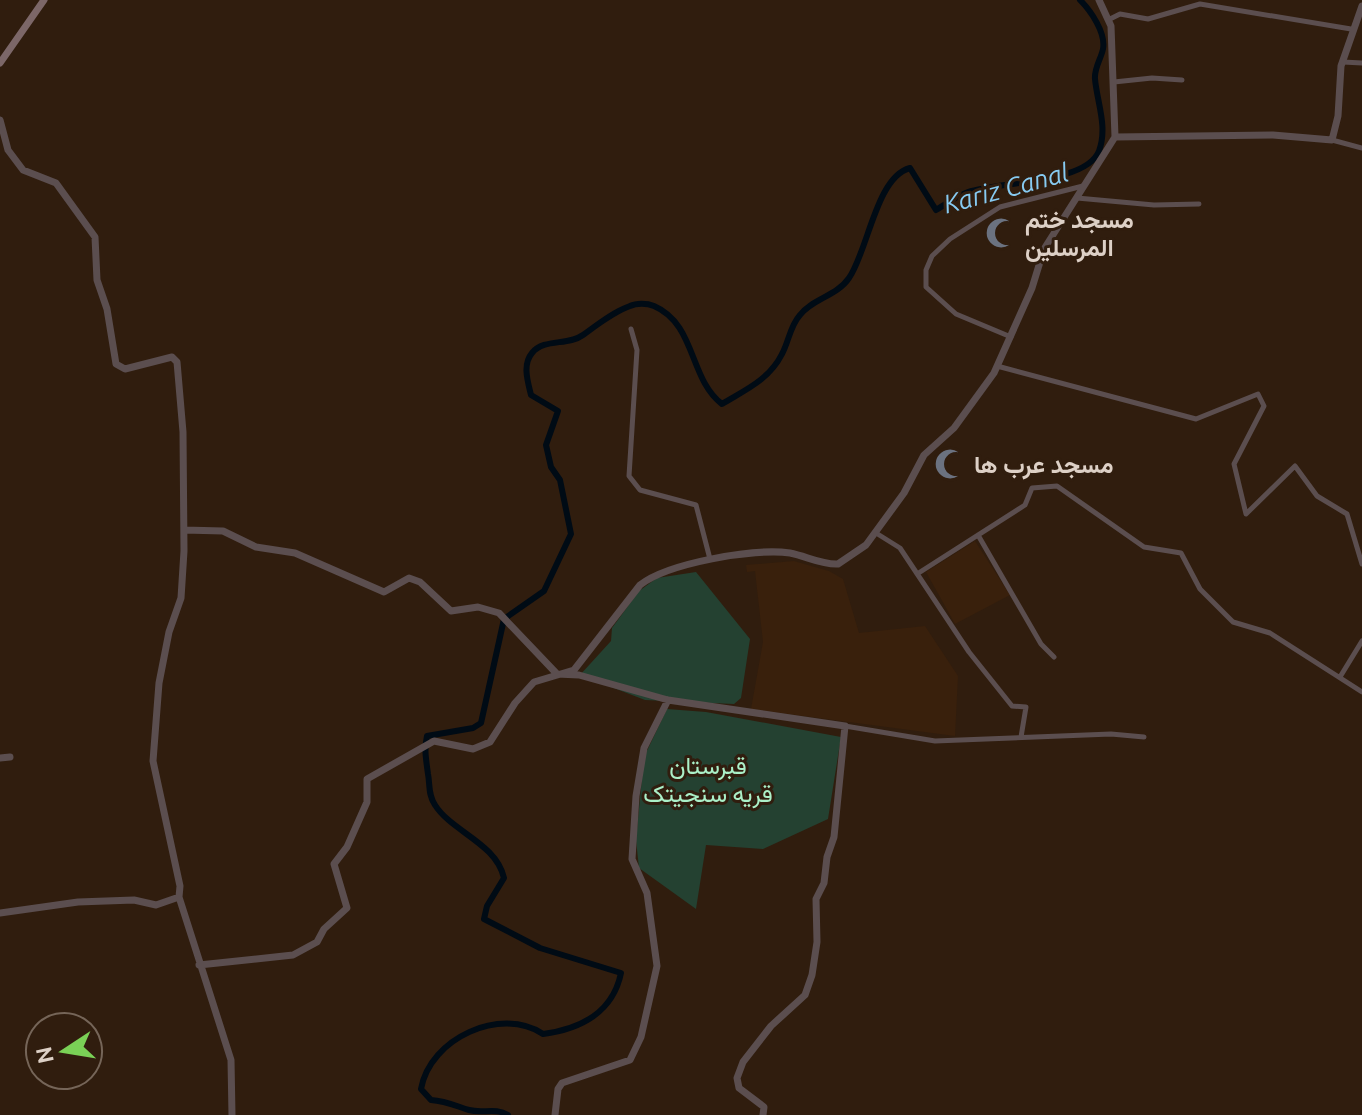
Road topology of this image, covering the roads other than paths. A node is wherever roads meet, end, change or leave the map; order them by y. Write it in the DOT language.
graph roads {
  1 [pos="44,0"];
  2 [pos="1099,0"];
  3 [pos="1178,0"];
  4 [pos="1362,6"];
  5 [pos="1174,11"];
  6 [pos="1108,20"];
  7 [pos="1351,29"];
  8 [pos="1342,62"];
  9 [pos="0,63"];
  10 [pos="1362,63"];
  11 [pos="1182,80"];
  12 [pos="1114,82"];
  13 [pos="0,120"];
  14 [pos="1115,137"];
  15 [pos="1332,140"];
  16 [pos="1362,148"];
  17 [pos="1086,185"];
  18 [pos="1077,198"];
  19 [pos="1199,204"];
  20 [pos="631,329"];
  21 [pos="1012,337"];
  22 [pos="997,366"];
  23 [pos="184,530"];
  24 [pos="876,533"];
  25 [pos="978,535"];
  26 [pos="710,560"];
  27 [pos="1362,564"];
  28 [pos="917,574"];
  29 [pos="1362,641"];
  30 [pos="1054,657"];
  31 [pos="557,674"];
  32 [pos="1340,678"];
  33 [pos="1362,692"];
  34 [pos="668,700"];
  35 [pos="845,726"];
  36 [pos="1021,737"];
  37 [pos="1144,737"];
  38 [pos="10,757"];
  39 [pos="0,758"];
  40 [pos="179,897"];
  41 [pos="0,913"];
  42 [pos="199,965"];
  43 [pos="232,1115"];
  44 [pos="555,1115"];
  45 [pos="763,1115"];
  1 -- 9 [label="main road"];
  2 -- 6 [label="street"];
  3 -- 5 [label="street"];
  4 -- 7 [label="street"];
  5 -- 6 [label="street"];
  5 -- 7 [label="street"];
  6 -- 12 [label="street"];
  7 -- 8 [label="street"];
  8 -- 10 [label="street"];
  8 -- 15 [label="street"];
  11 -- 12 [label="street"];
  12 -- 14 [label="street"];
  13 -- 23 [label="street"];
  14 -- 15 [label="street"];
  14 -- 17 [label="street"];
  15 -- 16 [label="street"];
  17 -- 18 [label="street"];
  17 -- 21 [label="street"];
  18 -- 19 [label="street"];
  18 -- 21 [label="street"];
  20 -- 26 [label="street"];
  21 -- 22 [label="street"];
  22 -- 24 [label="street"];
  22 -- 27 [label="street"];
  23 -- 31 [label="street"];
  23 -- 40 [label="street"];
  24 -- 26 [label="street"];
  24 -- 28 [label="street"];
  25 -- 28 [label="street"];
  25 -- 30 [label="street"];
  25 -- 32 [label="street"];
  26 -- 31 [label="street"];
  28 -- 36 [label="street"];
  29 -- 32 [label="street"];
  31 -- 34 [label="street"];
  31 -- 42 [label="street"];
  32 -- 33 [label="street"];
  34 -- 35 [label="street"];
  34 -- 44 [label="street"];
  35 -- 36 [label="street"];
  35 -- 45 [label="street"];
  36 -- 37 [label="street"];
  38 -- 39 [label="street"];
  40 -- 41 [label="street"];
  40 -- 42 [label="street"];
  42 -- 43 [label="street"];
}
